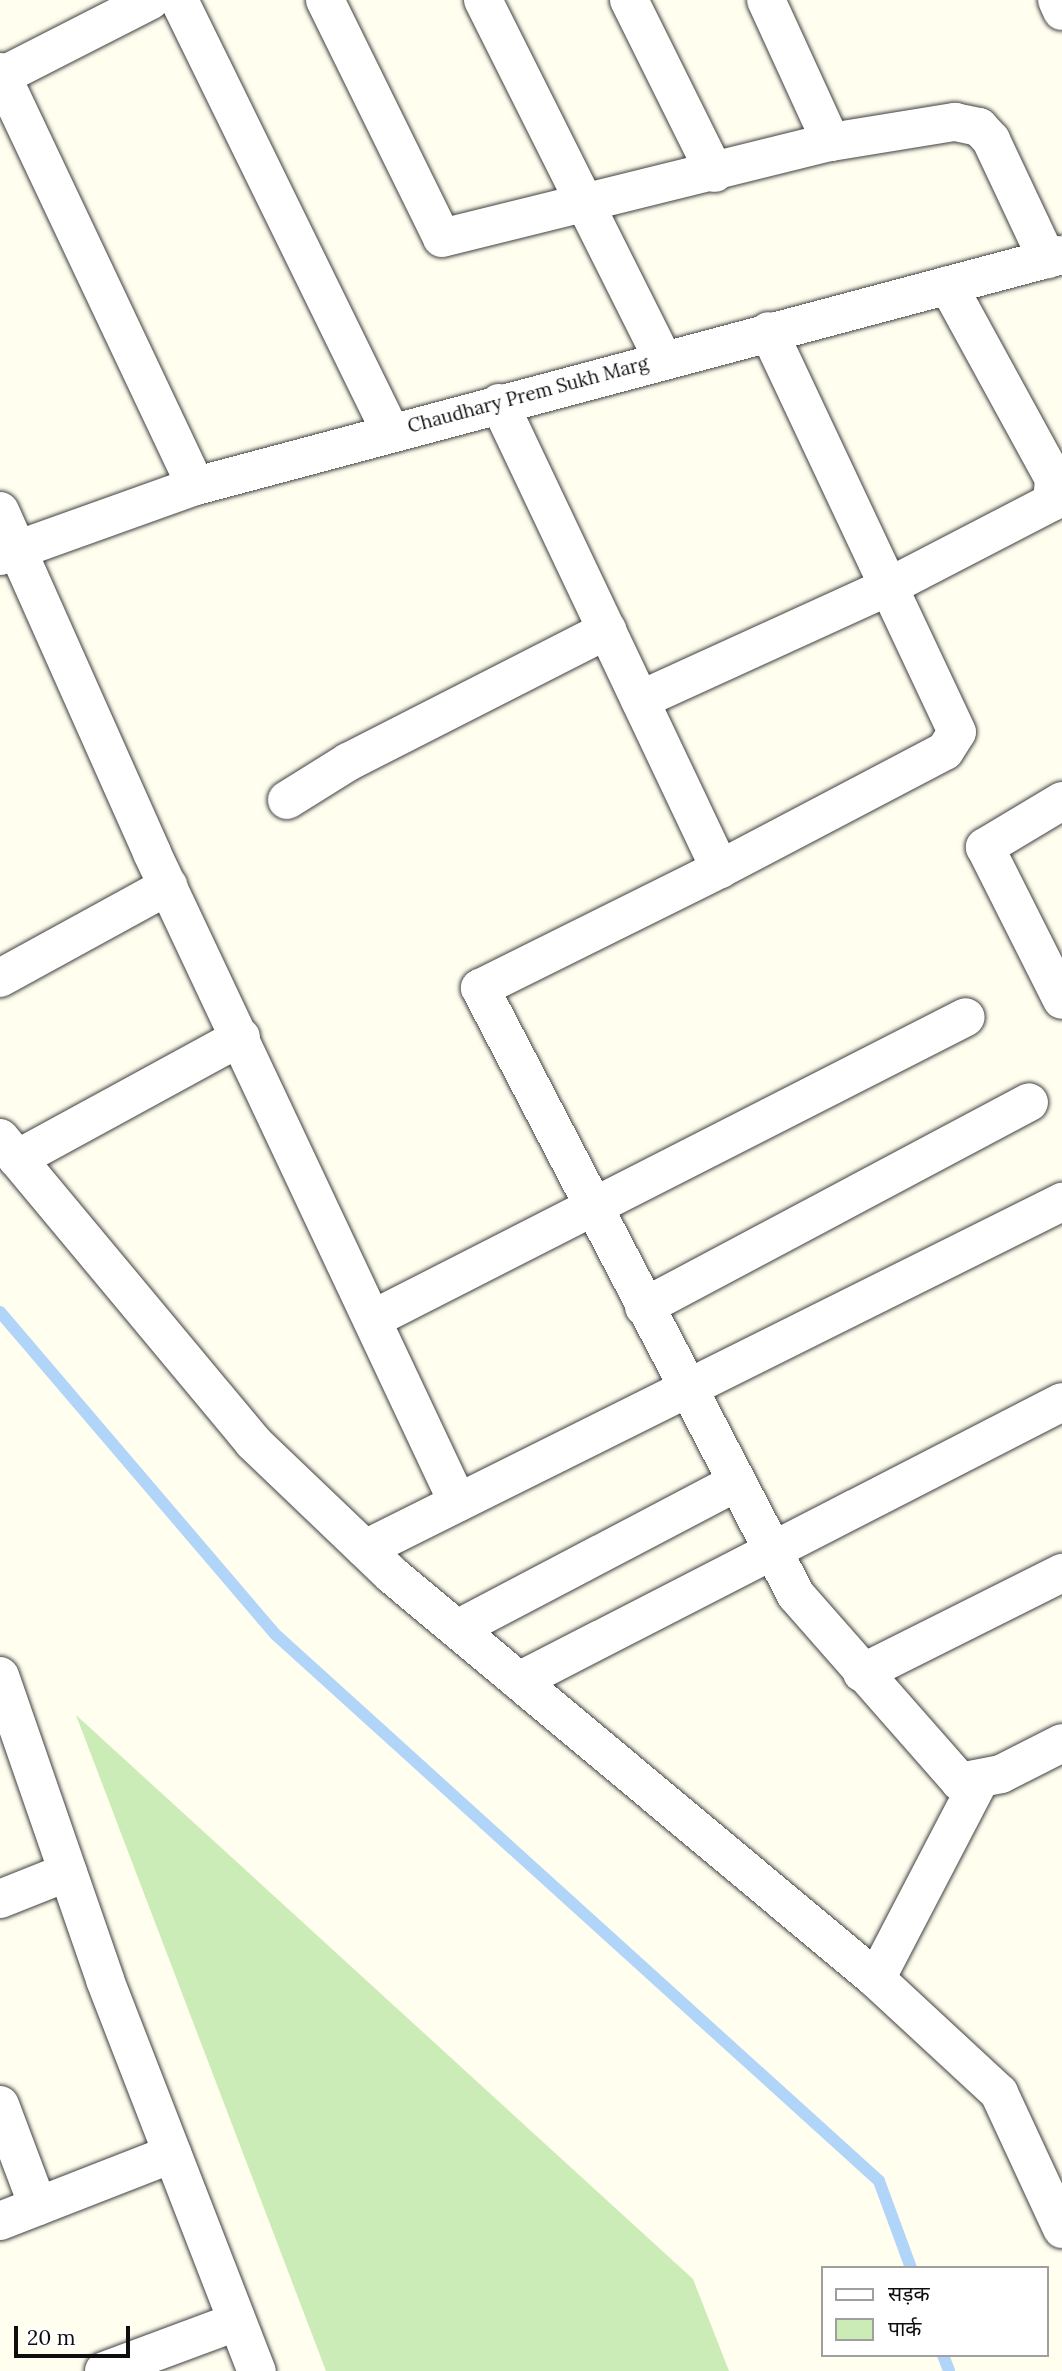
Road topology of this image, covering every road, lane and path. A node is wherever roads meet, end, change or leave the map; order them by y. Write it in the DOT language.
graph roads {
  1 [pos="150,0"];
  2 [pos="179,0"];
  3 [pos="325,0"];
  4 [pos="483,0"];
  5 [pos="629,0"];
  6 [pos="766,0"];
  7 [pos="1057,0"];
  8 [pos="1062,10"];
  9 [pos="1,75"];
  10 [pos="831,142"];
  11 [pos="715,173"];
  12 [pos="586,204"];
  13 [pos="1055,257"];
  14 [pos="948,285"];
  15 [pos="768,331"];
  16 [pos="662,358"];
  17 [pos="499,403"];
  18 [pos="391,433"];
  19 [pos="196,486"];
  20 [pos="0,511"];
  21 [pos="10,553"];
  22 [pos="890,586"];
  23 [pos="607,630"];
  24 [pos="640,700"];
  25 [pos="287,800"];
  26 [pos="1062,801"];
  27 [pos="720,869"];
  28 [pos="168,886"];
  29 [pos="0,978"];
  30 [pos="1062,1000"];
  31 [pos="966,1017"];
  32 [pos="241,1037"];
  33 [pos="1029,1102"];
  34 [pos="8,1148"];
  35 [pos="1062,1202"];
  36 [pos="592,1210"];
  37 [pos="645,1307"];
  38 [pos="373,1319"];
  39 [pos="691,1386"];
  40 [pos="1062,1402"];
  41 [pos="737,1482"];
  42 [pos="458,1503"];
  43 [pos="365,1549"];
  44 [pos="772,1550"];
  45 [pos="1062,1573"];
  46 [pos="457,1629"];
  47 [pos="862,1673"];
  48 [pos="0,1676"];
  49 [pos="519,1681"];
  50 [pos="1062,1743"];
  51 [pos="979,1781"];
  52 [pos="68,1872"];
  53 [pos="0,1899"];
  54 [pos="876,1979"];
  55 [pos="0,2105"];
  56 [pos="172,2154"];
  57 [pos="38,2206"];
  58 [pos="0,2221"];
  59 [pos="1062,2229"];
  60 [pos="236,2322"];
  61 [pos="108,2370"];
  62 [pos="257,2371"];
  1 -- 9 [label="street"];
  2 -- 18 [label="street"];
  3 -- 12 [label="street"];
  4 -- 12 [label="street"];
  5 -- 11 [label="street"];
  6 -- 10 [label="street"];
  7 -- 8 [label="street"];
  9 -- 19 [label="street"];
  10 -- 11 [label="street"];
  10 -- 13 [label="street"];
  11 -- 12 [label="street"];
  12 -- 16 [label="street"];
  13 -- 14 [label="street, Chaudhary Prem Sukh Marg"];
  14 -- 15 [label="street, Chaudhary Prem Sukh Marg"];
  14 -- 22 [label="street"];
  15 -- 16 [label="street, Chaudhary Prem Sukh Marg"];
  15 -- 22 [label="street"];
  16 -- 17 [label="street, Chaudhary Prem Sukh Marg"];
  17 -- 18 [label="street, Chaudhary Prem Sukh Marg"];
  17 -- 23 [label="street"];
  18 -- 19 [label="street, Chaudhary Prem Sukh Marg"];
  19 -- 21 [label="street, Chaudhary Prem Sukh Marg"];
  20 -- 21 [label="street"];
  21 -- 28 [label="street"];
  22 -- 24 [label="street"];
  22 -- 27 [label="street"];
  23 -- 24 [label="street"];
  23 -- 25 [label="street"];
  24 -- 27 [label="street"];
  26 -- 30 [label="street"];
  27 -- 36 [label="street"];
  28 -- 29 [label="street"];
  28 -- 32 [label="street"];
  31 -- 36 [label="street"];
  32 -- 34 [label="street"];
  32 -- 38 [label="street"];
  33 -- 37 [label="street"];
  34 -- 43 [label="street"];
  35 -- 39 [label="street"];
  36 -- 37 [label="street"];
  36 -- 38 [label="street"];
  37 -- 39 [label="street"];
  38 -- 42 [label="street"];
  39 -- 41 [label="street"];
  39 -- 42 [label="street"];
  40 -- 44 [label="street"];
  41 -- 44 [label="street"];
  41 -- 46 [label="street"];
  42 -- 43 [label="street"];
  43 -- 46 [label="street"];
  44 -- 47 [label="street"];
  44 -- 49 [label="street"];
  45 -- 47 [label="street"];
  46 -- 49 [label="street"];
  47 -- 51 [label="street"];
  48 -- 52 [label="street"];
  49 -- 54 [label="street"];
  50 -- 51 [label="street"];
  51 -- 54 [label="street"];
  52 -- 53 [label="street"];
  52 -- 56 [label="street"];
  54 -- 59 [label="street"];
  55 -- 57 [label="street"];
  56 -- 57 [label="street"];
  56 -- 60 [label="street"];
  57 -- 58 [label="street"];
  60 -- 61 [label="street"];
  60 -- 62 [label="street"];
}
